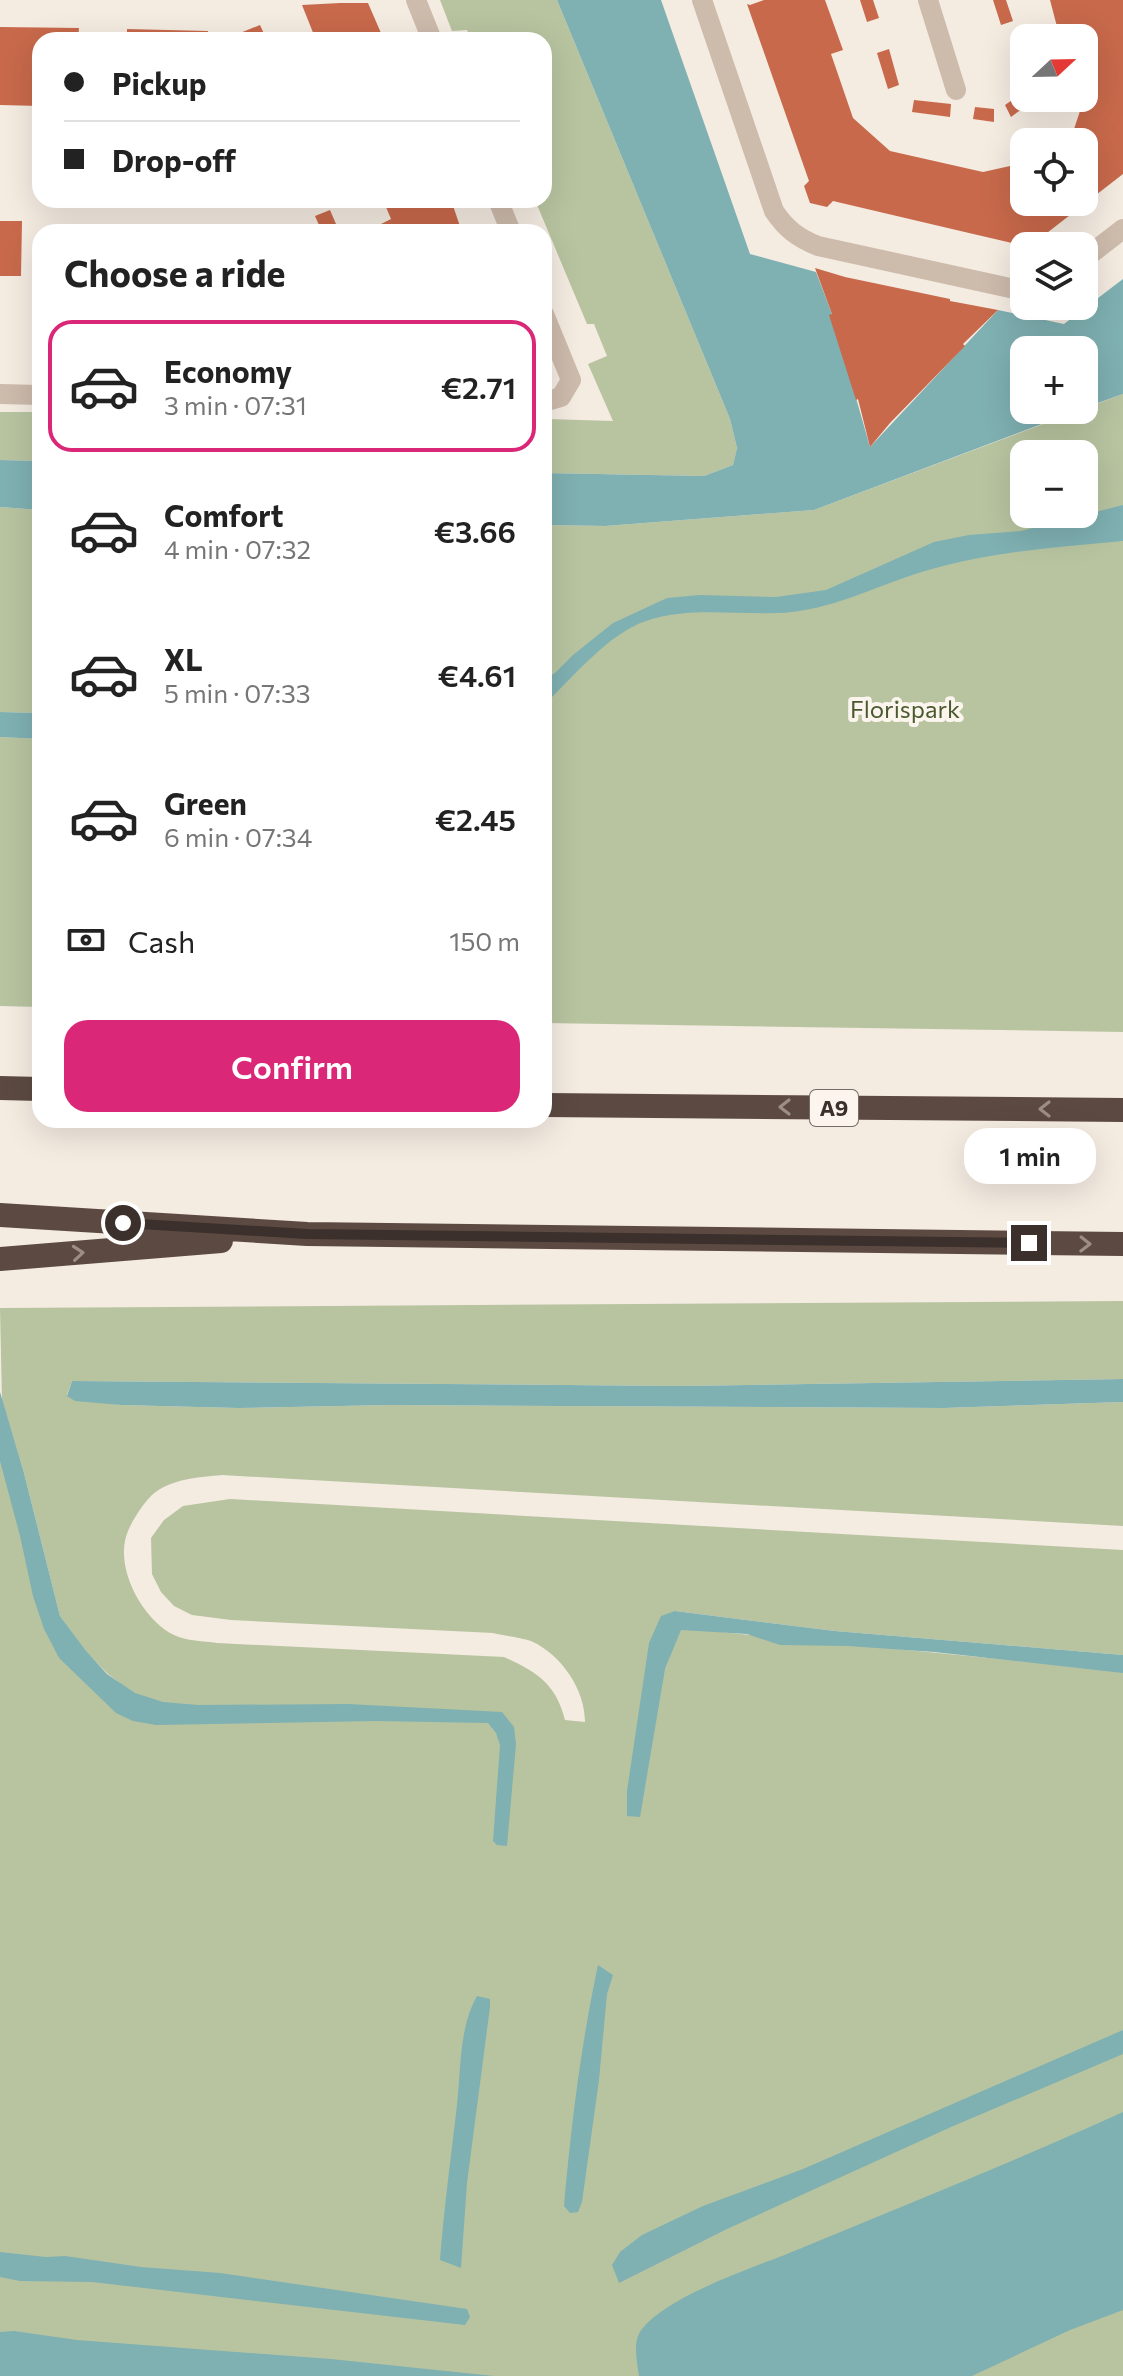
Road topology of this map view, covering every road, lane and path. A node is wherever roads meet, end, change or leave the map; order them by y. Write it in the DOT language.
graph roads {
  1 [pos="416,0"];
  2 [pos="928,0"];
  3 [pos="709,2"];
  4 [pos="429,32"];
  5 [pos="956,90"];
  6 [pos="1123,229"];
  7 [pos="1098,248"];
  8 [pos="1010,288"];
  9 [pos="552,334"];
  10 [pos="0,394"];
  11 [pos="32,395"];
  12 [pos="553,400"];
  13 [pos="0,1088"];
  14 [pos="32,1089"];
  15 [pos="552,1105"];
  16 [pos="1123,1110"];
  17 [pos="0,1215"];
  18 [pos="307,1234"];
  19 [pos="1123,1244"];
  20 [pos="0,1259"];
  1 -- 4 [label="street"];
  2 -- 5 [label="street"];
  3 -- 8 [label="street"];
  6 -- 7 [label="street"];
  9 -- 12 [label="street"];
  10 -- 11 [label="street"];
  13 -- 14 [label="highway"];
  16 -- 15 [label="highway, A9, one-way"];
  17 -- 18 [label="highway"];
  18 -- 19 [label="highway, one-way"];
  20 -- 18 [label="highway, one-way"];
}
